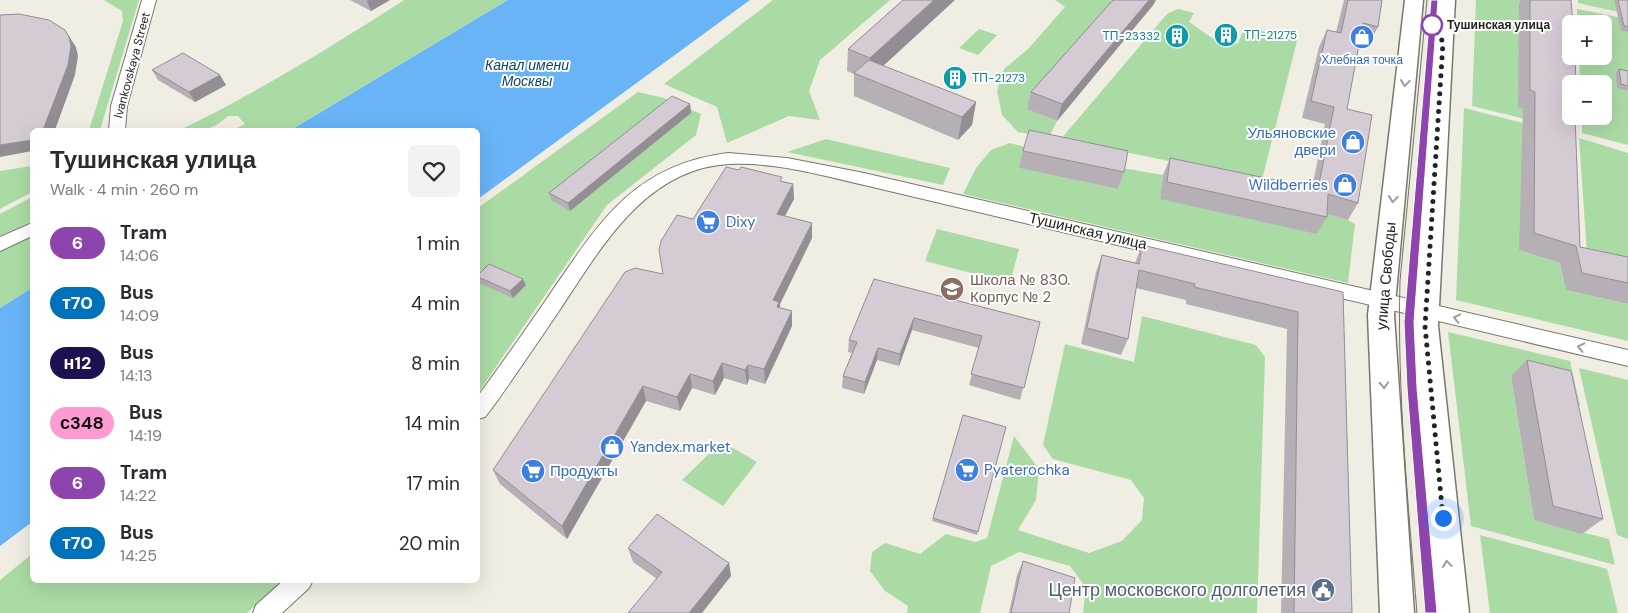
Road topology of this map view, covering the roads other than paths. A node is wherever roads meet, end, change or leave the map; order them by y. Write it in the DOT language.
graph roads {
  1 [pos="149,0"];
  2 [pos="1414,0"];
  3 [pos="1446,0"];
  4 [pos="117,128"];
  5 [pos="30,230"];
  6 [pos="0,246"];
  7 [pos="1382,299"];
  8 [pos="1425,310"];
  9 [pos="1628,358"];
  10 [pos="480,408"];
  11 [pos="298,583"];
  12 [pos="265,613"];
  13 [pos="1397,613"];
  14 [pos="1452,613"];
  1 -- 4 [label="street, Ivankovskaya Street"];
  2 -- 7 [label="main road, улица Свободы, one-way"];
  3 -- 8 [label="main road"];
  5 -- 6 [label="street"];
  7 -- 8 [label="street, Тушинская улица"];
  7 -- 10 [label="street, Тушинская улица"];
  7 -- 13 [label="main road, улица Свободы, one-way"];
  9 -- 8 [label="street, Тушинская улица, one-way"];
  14 -- 8 [label="main road, one-way"];
  11 -- 12 [label="street"];
}
